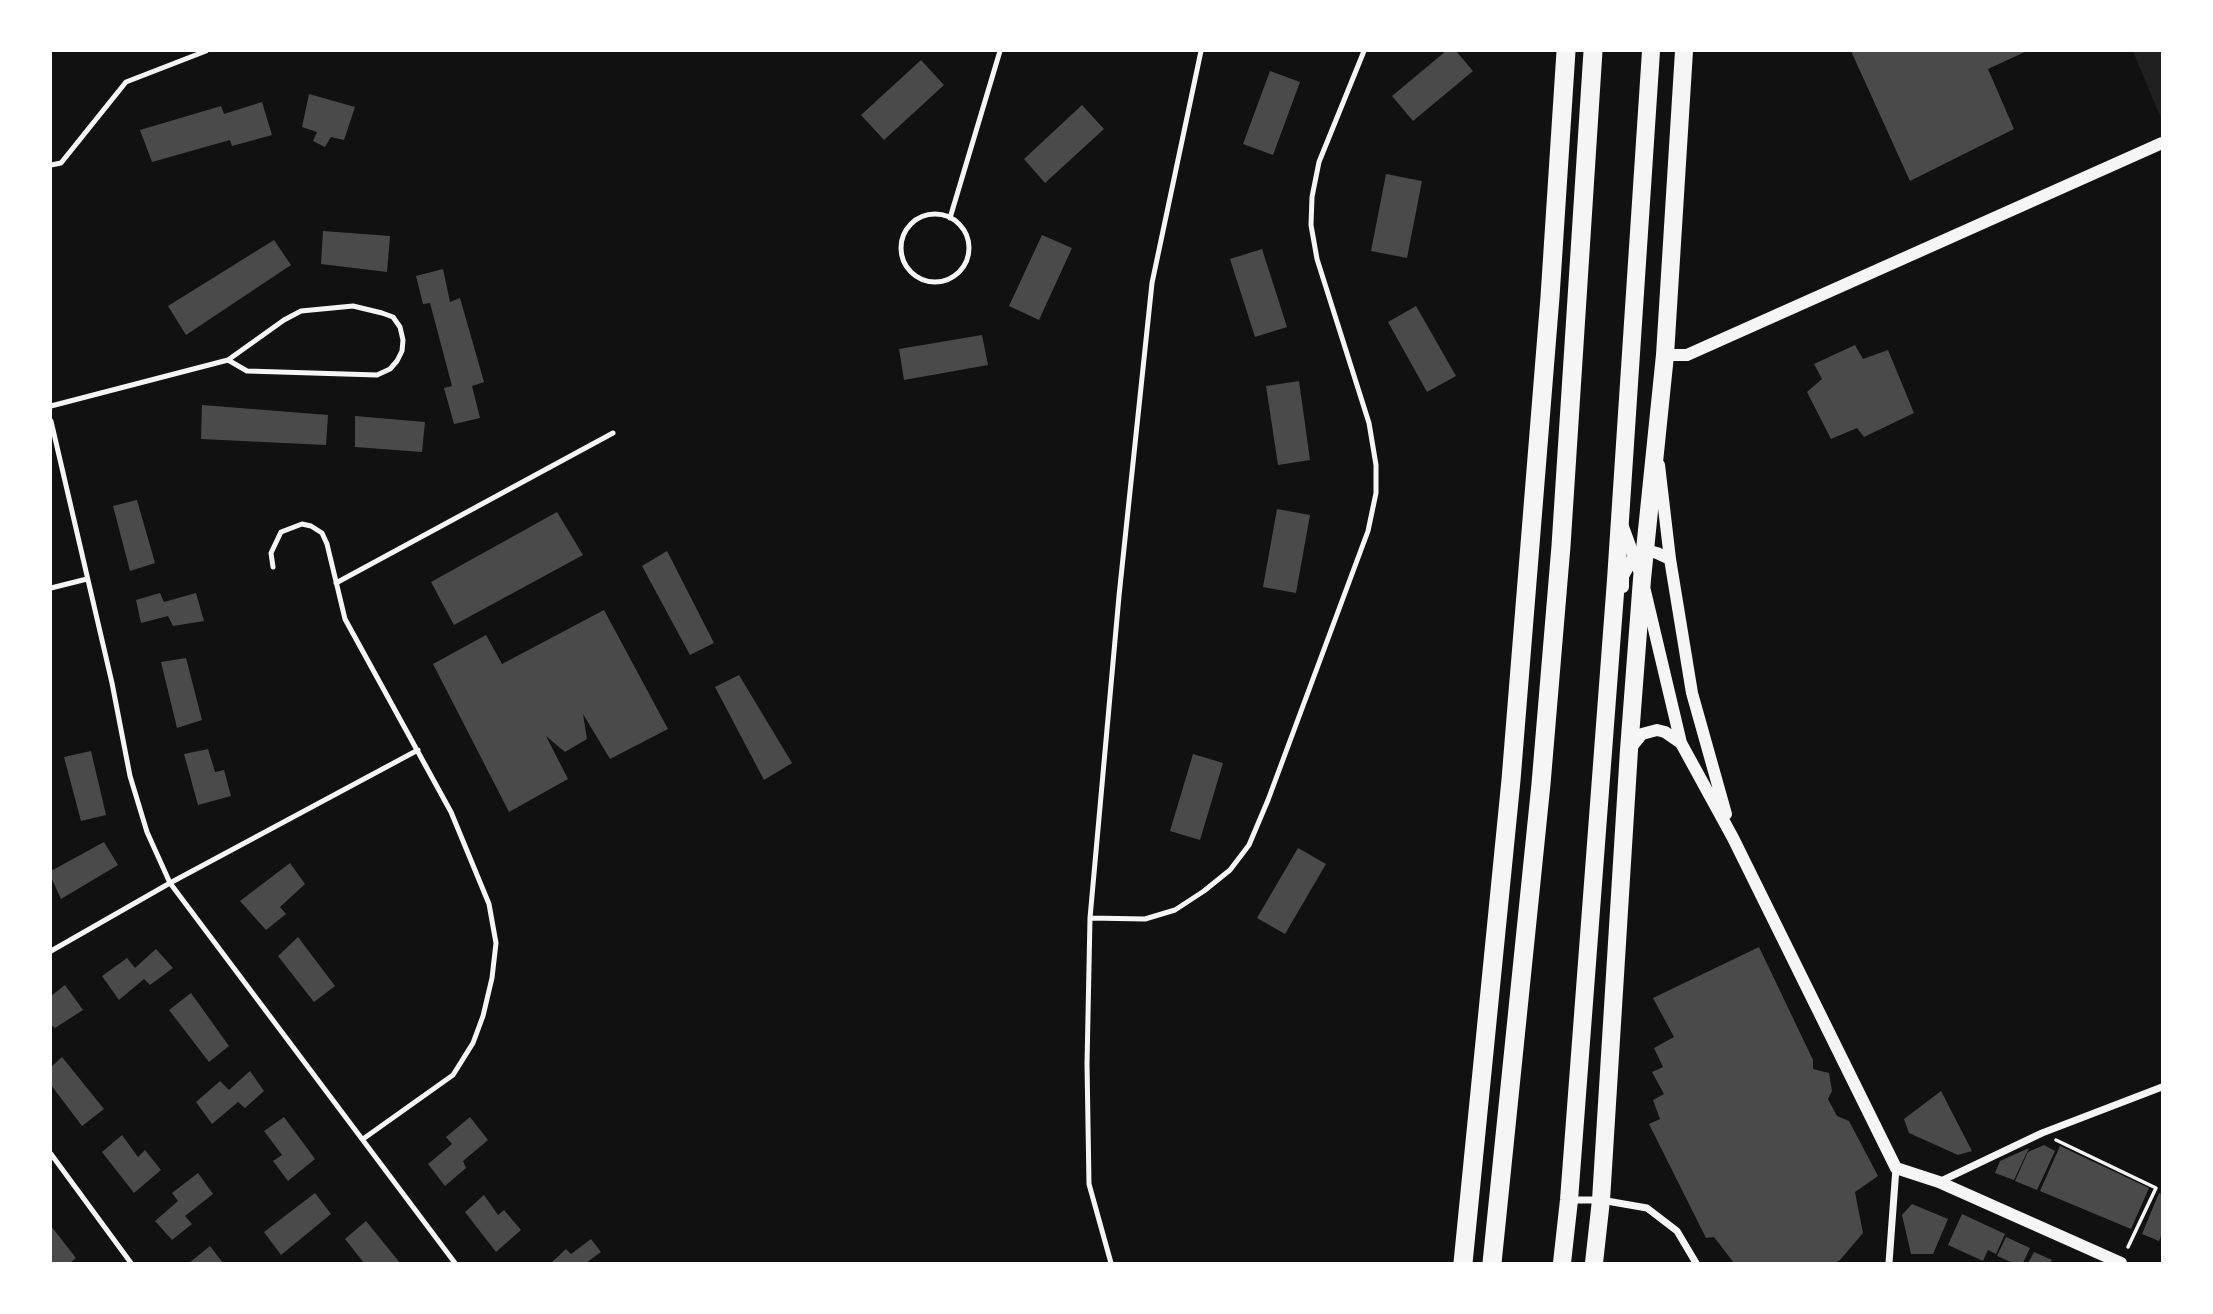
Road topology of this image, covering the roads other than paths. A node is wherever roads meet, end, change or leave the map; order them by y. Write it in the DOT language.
graph roads {
  1 [pos="206,51"];
  2 [pos="1000,51"];
  3 [pos="1201,51"];
  4 [pos="1364,51"];
  5 [pos="1566,51"];
  6 [pos="1593,51"];
  7 [pos="1651,51"];
  8 [pos="1684,51"];
  9 [pos="2162,143"];
  10 [pos="51,165"];
  11 [pos="950,218"];
  12 [pos="1665,355"];
  13 [pos="228,360"];
  14 [pos="51,406"];
  15 [pos="51,421"];
  16 [pos="613,433"];
  17 [pos="1656,437"];
  18 [pos="1619,514"];
  19 [pos="1640,553"];
  20 [pos="1670,559"];
  21 [pos="273,567"];
  22 [pos="87,579"];
  23 [pos="1642,579"];
  24 [pos="336,583"];
  25 [pos="51,588"];
  26 [pos="1609,670"];
  27 [pos="1681,743"];
  28 [pos="418,750"];
  29 [pos="1629,750"];
  30 [pos="1733,838"];
  31 [pos="170,884"];
  32 [pos="1090,918"];
  33 [pos="51,951"];
  34 [pos="2162,1087"];
  35 [pos="363,1139"];
  36 [pos="51,1154"];
  37 [pos="1896,1168"];
  38 [pos="1939,1182"];
  39 [pos="1569,1200"];
  40 [pos="1601,1200"];
  41 [pos="131,1263"];
  42 [pos="455,1263"];
  43 [pos="1111,1263"];
  44 [pos="1463,1263"];
  45 [pos="1492,1263"];
  46 [pos="1562,1263"];
  47 [pos="1594,1263"];
  48 [pos="1696,1263"];
  49 [pos="1889,1263"];
  50 [pos="2121,1263"];
  1 -- 10 [label="lane"];
  2 -- 11 [label="lane"];
  3 -- 32 [label="lane"];
  4 -- 32 [label="lane"];
  5 -- 44 [label="highway"];
  6 -- 45 [label="highway"];
  7 -- 18 [label="main road"];
  8 -- 12 [label="main road"];
  9 -- 12 [label="street"];
  11 -- 11 [label="lane"];
  12 -- 17 [label="main road"];
  13 -- 13 [label="lane"];
  13 -- 14 [label="lane"];
  15 -- 22 [label="lane"];
  16 -- 24 [label="lane"];
  17 -- 19 [label="main road"];
  17 -- 20 [label="street"];
  18 -- 19 [label="street"];
  18 -- 26 [label="main road"];
  19 -- 20 [label="street"];
  19 -- 23 [label="main road"];
  19 -- 26 [label="street"];
  20 -- 30 [label="street"];
  21 -- 24 [label="lane"];
  22 -- 25 [label="lane"];
  22 -- 31 [label="lane"];
  23 -- 27 [label="street"];
  23 -- 29 [label="main road"];
  24 -- 28 [label="lane"];
  26 -- 39 [label="main road"];
  27 -- 29 [label="street"];
  27 -- 30 [label="street"];
  28 -- 31 [label="lane"];
  28 -- 35 [label="lane"];
  29 -- 40 [label="main road"];
  30 -- 37 [label="street"];
  31 -- 33 [label="lane"];
  31 -- 35 [label="lane"];
  32 -- 43 [label="lane"];
  34 -- 38 [label="street"];
  35 -- 42 [label="lane"];
  36 -- 41 [label="lane"];
  37 -- 38 [label="street"];
  37 -- 49 [label="street"];
  38 -- 50 [label="street"];
  39 -- 40 [label="street"];
  39 -- 46 [label="main road"];
  40 -- 47 [label="main road"];
  40 -- 48 [label="street"];
}
